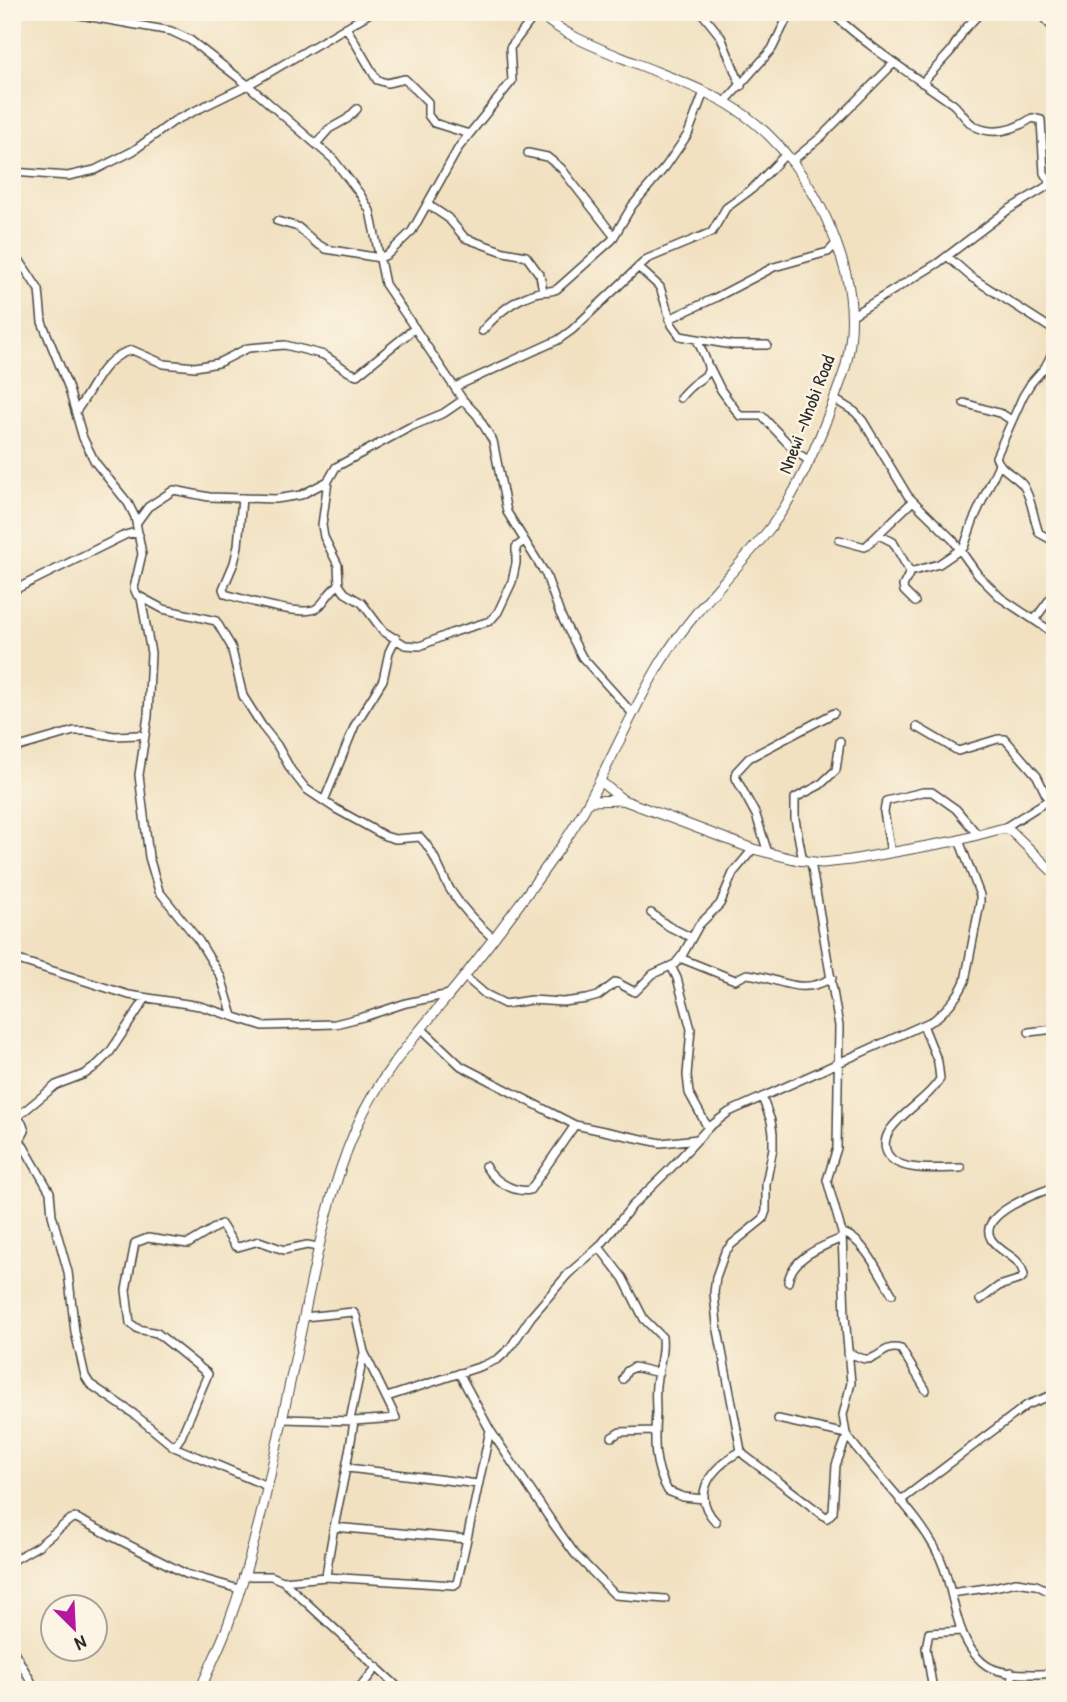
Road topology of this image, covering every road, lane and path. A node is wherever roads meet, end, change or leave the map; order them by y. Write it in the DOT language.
graph roads {
  1 [pos="63,12"];
  2 [pos="372,12"];
  3 [pos="537,12"];
  4 [pos="701,12"];
  5 [pos="790,12"];
  6 [pos="981,12"];
  7 [pos="1016,12"];
  8 [pos="833,13"];
  9 [pos="346,27"];
  10 [pos="1055,30"];
  11 [pos="894,63"];
  12 [pos="922,83"];
  13 [pos="248,85"];
  14 [pos="741,86"];
  15 [pos="704,92"];
  16 [pos="725,102"];
  17 [pos="357,109"];
  18 [pos="469,134"];
  19 [pos="316,144"];
  20 [pos="528,153"];
  21 [pos="789,158"];
  22 [pos="12,172"];
  23 [pos="1053,183"];
  24 [pos="427,204"];
  25 [pos="277,221"];
  26 [pos="614,236"];
  27 [pos="836,244"];
  28 [pos="12,249"];
  29 [pos="947,256"];
  30 [pos="380,258"];
  31 [pos="15,260"];
  32 [pos="638,267"];
  33 [pos="543,291"];
  34 [pos="851,316"];
  35 [pos="669,319"];
  36 [pos="415,328"];
  37 [pos="482,331"];
  38 [pos="1055,331"];
  39 [pos="697,340"];
  40 [pos="767,345"];
  41 [pos="1055,348"];
  42 [pos="710,368"];
  43 [pos="455,387"];
  44 [pos="680,398"];
  45 [pos="834,399"];
  46 [pos="463,400"];
  47 [pos="964,403"];
  48 [pos="76,411"];
  49 [pos="1011,420"];
  50 [pos="810,461"];
  51 [pos="999,464"];
  52 [pos="328,481"];
  53 [pos="242,498"];
  54 [pos="913,501"];
  55 [pos="137,522"];
  56 [pos="139,535"];
  57 [pos="879,535"];
  58 [pos="839,540"];
  59 [pos="524,541"];
  60 [pos="1055,542"];
  61 [pos="961,551"];
  62 [pos="910,572"];
  63 [pos="339,585"];
  64 [pos="12,591"];
  65 [pos="1055,592"];
  66 [pos="141,598"];
  67 [pos="915,602"];
  68 [pos="1035,619"];
  69 [pos="1055,634"];
  70 [pos="396,638"];
  71 [pos="834,713"];
  72 [pos="633,714"];
  73 [pos="917,727"];
  74 [pos="139,735"];
  75 [pos="840,741"];
  76 [pos="12,748"];
  77 [pos="601,782"];
  78 [pos="1051,797"];
  79 [pos="623,800"];
  80 [pos="324,801"];
  81 [pos="590,801"];
  82 [pos="1004,828"];
  83 [pos="977,834"];
  84 [pos="959,840"];
  85 [pos="753,849"];
  86 [pos="768,853"];
  87 [pos="891,853"];
  88 [pos="807,861"];
  89 [pos="1055,874"];
  90 [pos="651,913"];
  91 [pos="493,938"];
  92 [pos="692,938"];
  93 [pos="12,958"];
  94 [pos="680,958"];
  95 [pos="671,966"];
  96 [pos="464,976"];
  97 [pos="832,978"];
  98 [pos="450,994"];
  99 [pos="146,998"];
  100 [pos="233,1016"];
  101 [pos="923,1025"];
  102 [pos="422,1029"];
  103 [pos="1055,1030"];
  104 [pos="1029,1032"];
  105 [pos="839,1061"];
  106 [pos="762,1097"];
  107 [pos="15,1115"];
  108 [pos="575,1125"];
  109 [pos="708,1128"];
  110 [pos="699,1139"];
  111 [pos="20,1140"];
  112 [pos="12,1145"];
  113 [pos="485,1166"];
  114 [pos="961,1168"];
  115 [pos="1055,1187"];
  116 [pos="842,1236"];
  117 [pos="318,1247"];
  118 [pos="599,1247"];
  119 [pos="788,1282"];
  120 [pos="892,1294"];
  121 [pos="980,1300"];
  122 [pos="304,1317"];
  123 [pos="364,1352"];
  124 [pos="848,1353"];
  125 [pos="459,1373"];
  126 [pos="659,1373"];
  127 [pos="623,1379"];
  128 [pos="926,1390"];
  129 [pos="1055,1394"];
  130 [pos="387,1397"];
  131 [pos="282,1419"];
  132 [pos="778,1419"];
  133 [pos="352,1420"];
  134 [pos="490,1430"];
  135 [pos="653,1431"];
  136 [pos="847,1435"];
  137 [pos="612,1437"];
  138 [pos="174,1447"];
  139 [pos="741,1451"];
  140 [pos="348,1468"];
  141 [pos="478,1484"];
  142 [pos="267,1486"];
  143 [pos="704,1499"];
  144 [pos="900,1501"];
  145 [pos="716,1522"];
  146 [pos="334,1527"];
  147 [pos="467,1539"];
  148 [pos="12,1561"];
  149 [pos="243,1576"];
  150 [pos="326,1577"];
  151 [pos="284,1581"];
  152 [pos="239,1588"];
  153 [pos="951,1593"];
  154 [pos="1055,1594"];
  155 [pos="665,1599"];
  156 [pos="962,1631"];
  157 [pos="12,1648"];
  158 [pos="377,1667"];
  159 [pos="1011,1672"];
  160 [pos="1055,1674"];
  161 [pos="36,1690"];
  162 [pos="200,1690"];
  163 [pos="358,1690"];
  164 [pos="401,1690"];
  165 [pos="933,1690"];
  166 [pos="1014,1690"];
  1 -- 13 [label="street"];
  2 -- 9 [label="street"];
  3 -- 15 [label="main road, Nnewi -Nnobi Road"];
  3 -- 18 [label="street"];
  4 -- 14 [label="street"];
  5 -- 14 [label="street"];
  6 -- 12 [label="street"];
  7 -- 10 [label="street"];
  8 -- 11 [label="street"];
  9 -- 13 [label="street"];
  9 -- 18 [label="street"];
  11 -- 12 [label="street"];
  11 -- 21 [label="street"];
  12 -- 23 [label="street"];
  13 -- 19 [label="street"];
  13 -- 22 [label="street"];
  14 -- 16 [label="street"];
  15 -- 16 [label="main road, Nnewi -Nnobi Road"];
  15 -- 26 [label="street"];
  16 -- 21 [label="main road, Nnewi -Nnobi Road"];
  17 -- 19 [label="street"];
  18 -- 24 [label="street"];
  19 -- 30 [label="street"];
  20 -- 26 [label="street"];
  21 -- 27 [label="main road, Nnewi -Nnobi Road"];
  21 -- 32 [label="street"];
  23 -- 29 [label="street"];
  24 -- 30 [label="street"];
  24 -- 33 [label="street"];
  25 -- 30 [label="street"];
  26 -- 33 [label="street"];
  27 -- 34 [label="main road, Nnewi -Nnobi Road"];
  27 -- 35 [label="street"];
  28 -- 31 [label="street"];
  29 -- 34 [label="street"];
  29 -- 38 [label="street"];
  30 -- 36 [label="street"];
  31 -- 48 [label="street"];
  32 -- 35 [label="street"];
  32 -- 43 [label="street"];
  33 -- 37 [label="street"];
  34 -- 45 [label="main road, Nnewi -Nnobi Road"];
  35 -- 39 [label="street"];
  36 -- 43 [label="street"];
  36 -- 48 [label="street"];
  39 -- 40 [label="street"];
  39 -- 42 [label="street"];
  41 -- 49 [label="street"];
  42 -- 44 [label="street"];
  42 -- 50 [label="street"];
  43 -- 46 [label="street"];
  45 -- 50 [label="main road, Nnewi -Nnobi Road"];
  45 -- 54 [label="street"];
  46 -- 52 [label="street"];
  46 -- 59 [label="street"];
  47 -- 49 [label="street"];
  48 -- 55 [label="street"];
  49 -- 51 [label="street"];
  50 -- 72 [label="main road, Nnewi -Nnobi Road"];
  51 -- 60 [label="street"];
  51 -- 61 [label="street"];
  52 -- 53 [label="street"];
  52 -- 63 [label="street"];
  53 -- 55 [label="street"];
  53 -- 63 [label="street"];
  54 -- 57 [label="street"];
  54 -- 61 [label="street"];
  55 -- 56 [label="street"];
  56 -- 64 [label="street"];
  56 -- 66 [label="street"];
  57 -- 58 [label="street"];
  57 -- 62 [label="street"];
  59 -- 70 [label="street"];
  59 -- 72 [label="street"];
  61 -- 62 [label="street"];
  61 -- 68 [label="street"];
  62 -- 67 [label="street"];
  63 -- 70 [label="street"];
  65 -- 68 [label="street"];
  66 -- 80 [label="street"];
  66 -- 100 [label="street"];
  68 -- 69 [label="street"];
  70 -- 80 [label="street"];
  71 -- 86 [label="street"];
  72 -- 77 [label="main road, Nnewi -Nnobi Road"];
  73 -- 78 [label="street"];
  74 -- 76 [label="street"];
  75 -- 88 [label="street"];
  77 -- 79 [label="main road"];
  77 -- 81 [label="main road, Nnewi -Nnobi Road"];
  78 -- 82 [label="street"];
  79 -- 81 [label="main road"];
  79 -- 85 [label="main road"];
  80 -- 91 [label="street"];
  81 -- 91 [label="main road, Nnewi -Nnobi Road"];
  82 -- 83 [label="main road"];
  82 -- 89 [label="main road"];
  83 -- 84 [label="main road"];
  83 -- 87 [label="street"];
  84 -- 87 [label="main road"];
  84 -- 101 [label="street"];
  85 -- 86 [label="main road"];
  85 -- 92 [label="street"];
  86 -- 88 [label="main road"];
  87 -- 88 [label="main road"];
  88 -- 97 [label="street"];
  90 -- 92 [label="street"];
  91 -- 96 [label="main road, Nnewi -Nnobi Road"];
  92 -- 94 [label="street"];
  93 -- 99 [label="street"];
  94 -- 95 [label="street"];
  94 -- 97 [label="street"];
  95 -- 96 [label="street"];
  95 -- 109 [label="street"];
  96 -- 98 [label="main road, Nnewi -Nnobi Road"];
  97 -- 105 [label="street"];
  98 -- 100 [label="street"];
  98 -- 102 [label="main road, Nnewi -Nnobi Road"];
  99 -- 100 [label="street"];
  99 -- 107 [label="street"];
  101 -- 105 [label="street"];
  101 -- 114 [label="street"];
  102 -- 108 [label="street"];
  102 -- 117 [label="main road, Nnewi -Nnobi Road"];
  103 -- 104 [label="street"];
  105 -- 106 [label="street"];
  105 -- 116 [label="street"];
  106 -- 109 [label="street"];
  106 -- 139 [label="street"];
  107 -- 111 [label="street"];
  108 -- 110 [label="street"];
  108 -- 113 [label="street"];
  109 -- 110 [label="street"];
  110 -- 118 [label="street"];
  111 -- 112 [label="street"];
  111 -- 138 [label="street"];
  115 -- 121 [label="street"];
  116 -- 119 [label="street"];
  116 -- 120 [label="street"];
  116 -- 124 [label="street"];
  117 -- 122 [label="main road, Nnewi -Nnobi Road"];
  117 -- 138 [label="street"];
  118 -- 125 [label="street"];
  118 -- 126 [label="street"];
  122 -- 123 [label="street"];
  122 -- 131 [label="main road, Nnewi -Nnobi Road"];
  123 -- 130 [label="street"];
  123 -- 133 [label="street"];
  124 -- 128 [label="street"];
  124 -- 136 [label="street"];
  125 -- 130 [label="street"];
  125 -- 134 [label="street"];
  126 -- 127 [label="street"];
  126 -- 135 [label="street"];
  129 -- 144 [label="street"];
  130 -- 133 [label="street"];
  131 -- 133 [label="street"];
  131 -- 142 [label="main road, Nnewi -Nnobi Road"];
  132 -- 136 [label="street"];
  133 -- 140 [label="street"];
  134 -- 141 [label="street"];
  134 -- 155 [label="street"];
  135 -- 137 [label="street"];
  135 -- 143 [label="street"];
  136 -- 139 [label="street"];
  136 -- 144 [label="street"];
  138 -- 142 [label="street"];
  139 -- 143 [label="street"];
  140 -- 141 [label="street"];
  140 -- 146 [label="street"];
  141 -- 147 [label="street"];
  142 -- 149 [label="main road, Nnewi -Nnobi Road"];
  143 -- 145 [label="street"];
  144 -- 153 [label="street"];
  146 -- 147 [label="street"];
  146 -- 150 [label="street"];
  147 -- 150 [label="street"];
  148 -- 152 [label="street"];
  149 -- 151 [label="street"];
  149 -- 152 [label="main road, Nnewi -Nnobi Road"];
  150 -- 151 [label="street"];
  151 -- 158 [label="street"];
  152 -- 162 [label="main road, Nnewi -Nnobi Road"];
  153 -- 154 [label="street"];
  153 -- 156 [label="street"];
  156 -- 159 [label="street"];
  156 -- 165 [label="street"];
  157 -- 161 [label="street"];
  158 -- 163 [label="street"];
  158 -- 164 [label="street"];
  159 -- 160 [label="street"];
  159 -- 166 [label="street"];
}
